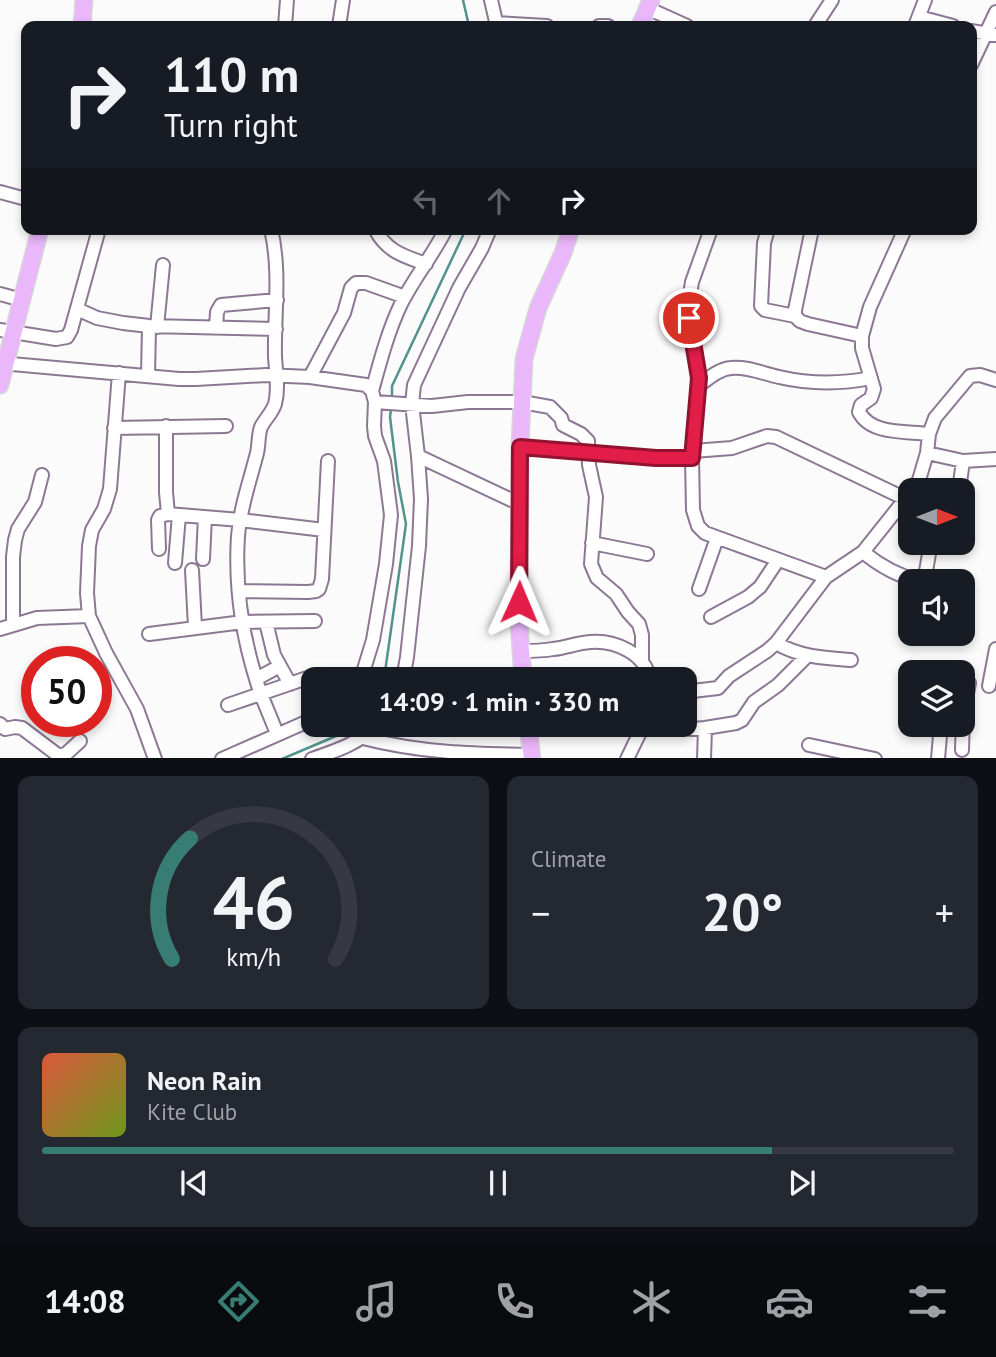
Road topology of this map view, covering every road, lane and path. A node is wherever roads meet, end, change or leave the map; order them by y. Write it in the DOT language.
graph roads {
  1 [pos="84,0"];
  2 [pos="287,0"];
  3 [pos="343,0"];
  4 [pos="491,0"];
  5 [pos="832,0"];
  6 [pos="925,0"];
  7 [pos="649,4"];
  8 [pos="996,12"];
  9 [pos="82,21"];
  10 [pos="285,21"];
  11 [pos="341,21"];
  12 [pos="496,21"];
  13 [pos="642,21"];
  14 [pos="678,21"];
  15 [pos="818,21"];
  16 [pos="917,21"];
  17 [pos="991,34"];
  18 [pos="977,56"];
  19 [pos="0,192"];
  20 [pos="21,198"];
  21 [pos="38,235"];
  22 [pos="97,235"];
  23 [pos="272,235"];
  24 [pos="379,235"];
  25 [pos="443,235"];
  26 [pos="487,235"];
  27 [pos="569,235"];
  28 [pos="709,235"];
  29 [pos="766,235"];
  30 [pos="811,235"];
  31 [pos="902,235"];
  32 [pos="426,264"];
  33 [pos="163,265"];
  34 [pos="0,294"];
  35 [pos="405,297"];
  36 [pos="22,300"];
  37 [pos="277,300"];
  38 [pos="77,309"];
  39 [pos="795,316"];
  40 [pos="153,326"];
  41 [pos="216,328"];
  42 [pos="276,329"];
  43 [pos="7,331"];
  44 [pos="862,335"];
  45 [pos="3,363"];
  46 [pos="119,373"];
  47 [pos="277,375"];
  48 [pos="148,376"];
  49 [pos="310,377"];
  50 [pos="871,378"];
  51 [pos="996,380"];
  52 [pos="0,385"];
  53 [pos="698,386"];
  54 [pos="376,398"];
  55 [pos="522,402"];
  56 [pos="408,404"];
  57 [pos="166,426"];
  58 [pos="226,426"];
  59 [pos="114,428"];
  60 [pos="929,434"];
  61 [pos="520,447"];
  62 [pos="587,453"];
  63 [pos="927,453"];
  64 [pos="693,454"];
  65 [pos="418,456"];
  66 [pos="996,459"];
  67 [pos="328,461"];
  68 [pos="963,461"];
  69 [pos="42,475"];
  70 [pos="920,478"];
  71 [pos="961,478"];
  72 [pos="898,491"];
  73 [pos="520,504"];
  74 [pos="898,509"];
  75 [pos="173,515"];
  76 [pos="205,517"];
  77 [pos="240,520"];
  78 [pos="324,530"];
  79 [pos="717,538"];
  80 [pos="592,543"];
  81 [pos="159,549"];
  82 [pos="863,552"];
  83 [pos="647,554"];
  84 [pos="929,555"];
  85 [pos="203,559"];
  86 [pos="778,560"];
  87 [pos="175,563"];
  88 [pos="192,570"];
  89 [pos="826,577"];
  90 [pos="6,584"];
  91 [pos="699,589"];
  92 [pos="240,591"];
  93 [pos="89,616"];
  94 [pos="712,617"];
  95 [pos="315,621"];
  96 [pos="243,622"];
  97 [pos="266,622"];
  98 [pos="6,627"];
  99 [pos="195,627"];
  100 [pos="149,634"];
  101 [pos="776,643"];
  102 [pos="996,649"];
  103 [pos="520,651"];
  104 [pos="807,656"];
  105 [pos="642,660"];
  106 [pos="851,660"];
  107 [pos="280,666"];
  108 [pos="364,667"];
  109 [pos="405,667"];
  110 [pos="522,667"];
  111 [pos="646,667"];
  112 [pos="256,679"];
  113 [pos="301,680"];
  114 [pos="290,684"];
  115 [pos="975,684"];
  116 [pos="993,687"];
  117 [pos="697,690"];
  118 [pos="262,694"];
  119 [pos="228,705"];
  120 [pos="0,724"];
  121 [pos="301,724"];
  122 [pos="705,728"];
  123 [pos="697,729"];
  124 [pos="277,734"];
  125 [pos="530,737"];
  126 [pos="638,737"];
  127 [pos="940,737"];
  128 [pos="962,737"];
  129 [pos="363,738"];
  130 [pos="80,741"];
  131 [pos="810,745"];
  132 [pos="962,750"];
  133 [pos="438,755"];
  134 [pos="851,756"];
  135 [pos="532,757"];
  136 [pos="155,758"];
  137 [pos="222,758"];
  138 [pos="317,758"];
  139 [pos="627,758"];
  140 [pos="704,758"];
  141 [pos="875,758"];
  142 [pos="938,758"];
  1 -- 9 [label="main road"];
  2 -- 10 [label="street"];
  3 -- 11 [label="street"];
  4 -- 12 [label="street"];
  5 -- 15 [label="street"];
  6 -- 16 [label="street"];
  7 -- 13 [label="main road"];
  7 -- 14 [label="street"];
  8 -- 17 [label="street"];
  17 -- 18 [label="street"];
  19 -- 20 [label="street"];
  21 -- 36 [label="main road"];
  22 -- 38 [label="street"];
  23 -- 37 [label="street"];
  24 -- 32 [label="street"];
  25 -- 32 [label="street"];
  26 -- 56 [label="street"];
  27 -- 55 [label="main road"];
  28 -- 53 [label="street"];
  29 -- 39 [label="street"];
  30 -- 39 [label="street"];
  31 -- 44 [label="street"];
  32 -- 35 [label="street"];
  33 -- 40 [label="street"];
  34 -- 36 [label="street"];
  35 -- 49 [label="street"];
  35 -- 54 [label="street"];
  36 -- 43 [label="main road"];
  37 -- 41 [label="street"];
  37 -- 42 [label="street"];
  38 -- 40 [label="street"];
  38 -- 43 [label="street"];
  39 -- 44 [label="street"];
  40 -- 41 [label="street"];
  40 -- 48 [label="street"];
  41 -- 42 [label="street"];
  42 -- 47 [label="street"];
  43 -- 45 [label="main road"];
  44 -- 50 [label="street"];
  45 -- 46 [label="street"];
  45 -- 52 [label="main road"];
  46 -- 48 [label="street"];
  46 -- 59 [label="street"];
  47 -- 48 [label="street"];
  47 -- 49 [label="street"];
  47 -- 77 [label="street"];
  49 -- 54 [label="street"];
  50 -- 53 [label="street"];
  50 -- 60 [label="street"];
  51 -- 60 [label="street"];
  53 -- 64 [label="street"];
  54 -- 56 [label="street"];
  54 -- 108 [label="street"];
  55 -- 56 [label="street"];
  55 -- 61 [label="main road"];
  55 -- 62 [label="street"];
  56 -- 65 [label="street"];
  57 -- 58 [label="street"];
  57 -- 59 [label="street"];
  57 -- 75 [label="street"];
  59 -- 93 [label="street"];
  60 -- 63 [label="street"];
  61 -- 62 [label="street"];
  61 -- 73 [label="main road"];
  62 -- 64 [label="street"];
  62 -- 80 [label="street"];
  63 -- 68 [label="street"];
  63 -- 70 [label="street"];
  64 -- 72 [label="street"];
  64 -- 79 [label="street"];
  65 -- 73 [label="street"];
  65 -- 109 [label="street"];
  66 -- 68 [label="street"];
  67 -- 78 [label="street"];
  68 -- 71 [label="street"];
  69 -- 90 [label="street"];
  73 -- 103 [label="main road"];
  74 -- 82 [label="street"];
  75 -- 76 [label="street"];
  75 -- 81 [label="street"];
  75 -- 87 [label="street"];
  76 -- 77 [label="street"];
  76 -- 85 [label="street"];
  77 -- 78 [label="street"];
  77 -- 92 [label="street"];
  78 -- 92 [label="street"];
  79 -- 86 [label="street"];
  79 -- 91 [label="street"];
  80 -- 83 [label="street"];
  80 -- 105 [label="street"];
  82 -- 84 [label="street"];
  82 -- 89 [label="street"];
  86 -- 89 [label="street"];
  86 -- 94 [label="street"];
  88 -- 99 [label="street"];
  89 -- 101 [label="street"];
  90 -- 98 [label="street"];
  92 -- 96 [label="street"];
  93 -- 98 [label="street"];
  93 -- 136 [label="street"];
  95 -- 97 [label="street"];
  96 -- 97 [label="street"];
  96 -- 99 [label="street"];
  96 -- 112 [label="street"];
  97 -- 107 [label="street"];
  99 -- 100 [label="street"];
  101 -- 104 [label="street"];
  101 -- 117 [label="street"];
  102 -- 116 [label="street"];
  103 -- 105 [label="street"];
  103 -- 110 [label="main road"];
  104 -- 106 [label="street"];
  104 -- 122 [label="street"];
  105 -- 111 [label="street"];
  107 -- 112 [label="street"];
  107 -- 114 [label="street"];
  112 -- 118 [label="street"];
  113 -- 114 [label="street"];
  114 -- 118 [label="street"];
  115 -- 116 [label="street"];
  118 -- 119 [label="street"];
  118 -- 124 [label="street"];
  120 -- 130 [label="street"];
  121 -- 124 [label="street"];
  122 -- 123 [label="street"];
  122 -- 140 [label="street"];
  124 -- 137 [label="street"];
  125 -- 135 [label="main road"];
  126 -- 139 [label="street"];
  127 -- 142 [label="street"];
  128 -- 132 [label="street"];
  129 -- 133 [label="street"];
  129 -- 138 [label="street"];
  131 -- 134 [label="street"];
  133 -- 135 [label="street"];
  134 -- 141 [label="street"];
}
